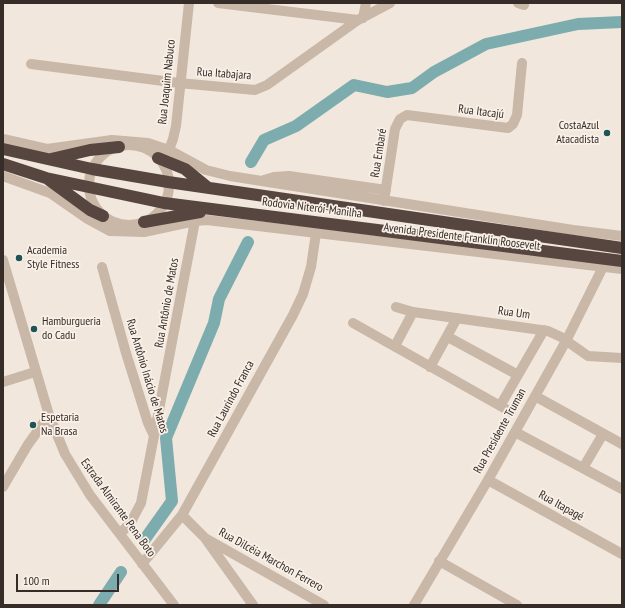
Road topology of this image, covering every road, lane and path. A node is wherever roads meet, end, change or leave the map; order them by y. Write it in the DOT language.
graph roads {
  1 [pos="189,3"];
  2 [pos="218,3"];
  3 [pos="366,3"];
  4 [pos="390,3"];
  5 [pos="361,19"];
  6 [pos="522,63"];
  7 [pos="31,64"];
  8 [pos="179,83"];
  9 [pos="407,115"];
  10 [pos="3,139"];
  11 [pos="118,147"];
  12 [pos="3,149"];
  13 [pos="169,150"];
  14 [pos="158,158"];
  15 [pos="47,160"];
  16 [pos="3,164"];
  17 [pos="92,169"];
  18 [pos="3,176"];
  19 [pos="46,178"];
  20 [pos="260,181"];
  21 [pos="168,182"];
  22 [pos="208,187"];
  23 [pos="89,188"];
  24 [pos="386,190"];
  25 [pos="384,201"];
  26 [pos="164,203"];
  27 [pos="214,209"];
  28 [pos="103,216"];
  29 [pos="195,221"];
  30 [pos="144,222"];
  31 [pos="113,227"];
  32 [pos="316,233"];
  33 [pos="622,236"];
  34 [pos="622,248"];
  35 [pos="567,254"];
  36 [pos="3,260"];
  37 [pos="622,261"];
  38 [pos="102,267"];
  39 [pos="599,267"];
  40 [pos="622,270"];
  41 [pos="396,307"];
  42 [pos="413,312"];
  43 [pos="457,318"];
  44 [pos="353,323"];
  45 [pos="544,330"];
  46 [pos="448,337"];
  47 [pos="566,341"];
  48 [pos="395,346"];
  49 [pos="622,358"];
  50 [pos="430,367"];
  51 [pos="35,372"];
  52 [pos="518,375"];
  53 [pos="3,382"];
  54 [pos="535,396"];
  55 [pos="500,406"];
  56 [pos="511,412"];
  57 [pos="49,415"];
  58 [pos="515,432"];
  59 [pos="603,434"];
  60 [pos="154,436"];
  61 [pos="622,444"];
  62 [pos="583,468"];
  63 [pos="488,480"];
  64 [pos="3,487"];
  65 [pos="622,489"];
  66 [pos="182,515"];
  67 [pos="120,534"];
  68 [pos="205,538"];
  69 [pos="622,554"];
  70 [pos="439,562"];
  71 [pos="142,564"];
  72 [pos="174,605"];
  73 [pos="253,605"];
  74 [pos="324,605"];
  75 [pos="414,605"];
  76 [pos="517,605"];
  1 -- 8 [label="street, Rua Joaquim Nabuco"];
  2 -- 5 [label="street"];
  3 -- 5 [label="street"];
  4 -- 5 [label="street, Rua Itabajara"];
  5 -- 8 [label="street, Rua Itabajara"];
  6 -- 9 [label="street, Rua Itacajú"];
  7 -- 8 [label="street, Rua Itabajara"];
  8 -- 13 [label="street, Rua Joaquim Nabuco"];
  9 -- 24 [label="street, Rua Embaré"];
  10 -- 13 [label="street, Avenida Presidente Franklin Roosevelt"];
  11 -- 14 [label="street"];
  11 -- 15 [label="highway"];
  11 -- 17 [label="street"];
  12 -- 15 [label="highway, Rodovia Niterói-Manilha"];
  13 -- 14 [label="street"];
  13 -- 20 [label="street, Avenida Presidente Franklin Roosevelt"];
  14 -- 21 [label="street"];
  14 -- 22 [label="highway"];
  15 -- 17 [label="highway, Rodovia Niterói-Manilha"];
  16 -- 19 [label="highway, Rodovia Niterói-Manilha"];
  17 -- 21 [label="highway, Rodovia Niterói-Manilha"];
  17 -- 23 [label="street"];
  18 -- 31 [label="street, Avenida Presidente Franklin Roosevelt"];
  19 -- 23 [label="highway, Rodovia Niterói-Manilha"];
  19 -- 28 [label="highway"];
  20 -- 24 [label="street"];
  20 -- 25 [label="street, Avenida Presidente Franklin Roosevelt"];
  21 -- 22 [label="highway, Rodovia Niterói-Manilha"];
  21 -- 26 [label="street"];
  22 -- 34 [label="highway, Rodovia Niterói-Manilha"];
  23 -- 26 [label="highway, Rodovia Niterói-Manilha"];
  23 -- 28 [label="street"];
  24 -- 25 [label="street, Rua Embaré"];
  25 -- 33 [label="street, Avenida Presidente Franklin Roosevelt"];
  26 -- 27 [label="highway, Rodovia Niterói-Manilha"];
  26 -- 30 [label="street"];
  27 -- 30 [label="highway"];
  27 -- 35 [label="highway, Rodovia Niterói-Manilha"];
  28 -- 31 [label="street"];
  29 -- 31 [label="street, Avenida Presidente Franklin Roosevelt"];
  29 -- 32 [label="street, Avenida Presidente Franklin Roosevelt"];
  29 -- 60 [label="street, Rua Antônio de Matos"];
  30 -- 31 [label="street"];
  32 -- 39 [label="street, Avenida Presidente Franklin Roosevelt"];
  32 -- 66 [label="street, Rua Laurindo Franca"];
  35 -- 37 [label="highway, Rodovia Niterói-Manilha"];
  35 -- 39 [label="highway"];
  36 -- 51 [label="street, Estrada Almirante Pena Boto"];
  38 -- 60 [label="street, Rua Antônio Inácio de Matos"];
  39 -- 40 [label="street, Avenida Presidente Franklin Roosevelt"];
  39 -- 47 [label="street, Rua Presidente Truman"];
  41 -- 42 [label="street, Rua Um"];
  42 -- 43 [label="street, Rua Um"];
  42 -- 48 [label="street"];
  43 -- 45 [label="street, Rua Um"];
  43 -- 46 [label="street"];
  44 -- 48 [label="street"];
  45 -- 47 [label="street, Rua Um"];
  45 -- 52 [label="street"];
  46 -- 50 [label="street"];
  46 -- 52 [label="street"];
  47 -- 49 [label="street, Rua Um"];
  47 -- 54 [label="street, Rua Presidente Truman"];
  48 -- 50 [label="street"];
  50 -- 55 [label="street"];
  51 -- 53 [label="street"];
  51 -- 57 [label="street, Estrada Almirante Pena Boto"];
  52 -- 55 [label="street"];
  54 -- 58 [label="street, Rua Presidente Truman"];
  54 -- 59 [label="street"];
  55 -- 56 [label="street"];
  57 -- 64 [label="street"];
  57 -- 67 [label="street, Estrada Almirante Pena Boto"];
  58 -- 62 [label="street"];
  58 -- 63 [label="street, Rua Presidente Truman"];
  59 -- 61 [label="street"];
  59 -- 62 [label="street"];
  60 -- 67 [label="street, Rua Antônio Inácio de Matos"];
  62 -- 65 [label="street"];
  63 -- 69 [label="street, Rua Itapagé"];
  63 -- 70 [label="street, Rua Presidente Truman"];
  66 -- 68 [label="street"];
  66 -- 71 [label="street, Rua Laurindo Franca"];
  67 -- 71 [label="street, Estrada Almirante Pena Boto"];
  68 -- 73 [label="street"];
  68 -- 74 [label="street, Rua Dilcéia Marchon Ferrero"];
  70 -- 75 [label="street, Rua Presidente Truman"];
  70 -- 76 [label="street"];
  71 -- 72 [label="street, Estrada Almirante Pena Boto"];
}
